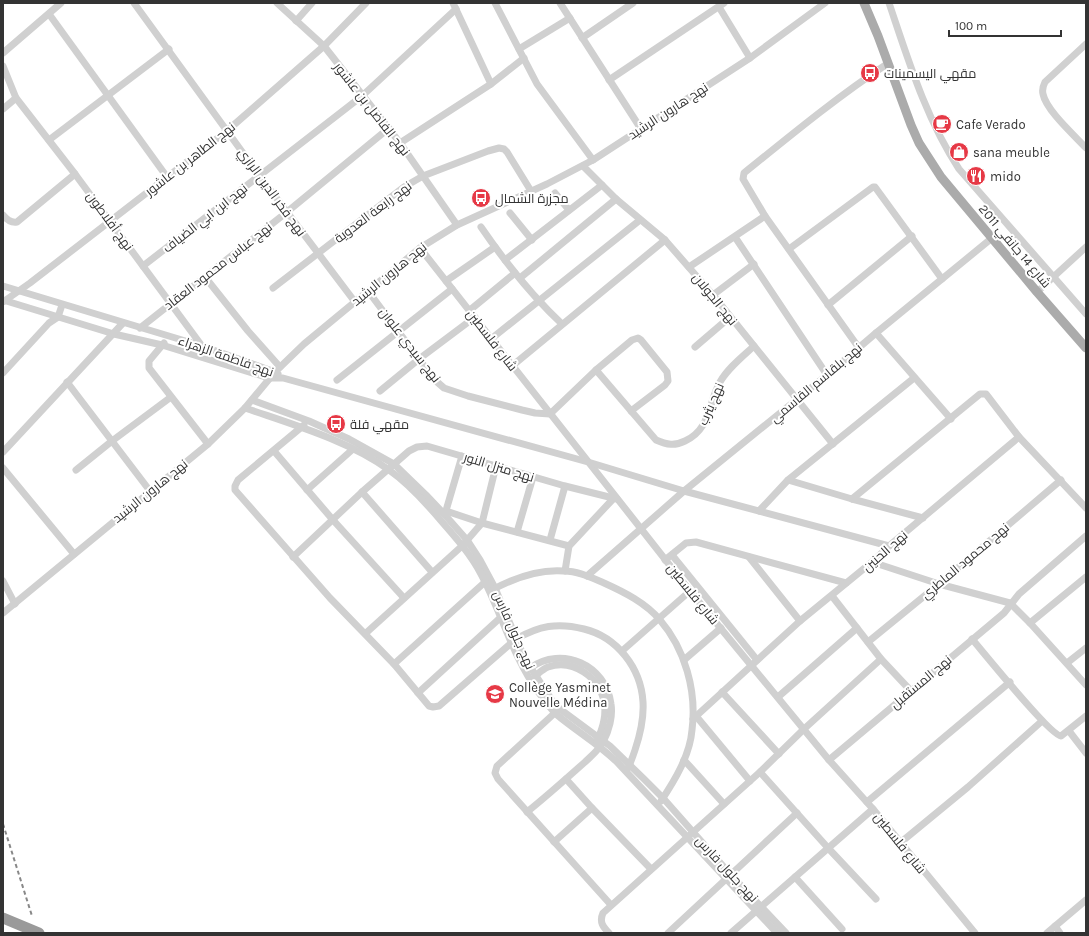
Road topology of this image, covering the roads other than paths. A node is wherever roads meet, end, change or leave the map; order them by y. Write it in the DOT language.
graph roads {
  1 [pos="61,3"];
  2 [pos="134,3"];
  3 [pos="277,3"];
  4 [pos="312,3"];
  5 [pos="366,3"];
  6 [pos="495,3"];
  7 [pos="560,3"];
  8 [pos="633,3"];
  9 [pos="825,3"];
  10 [pos="864,3"];
  11 [pos="889,3"];
  12 [pos="722,5"];
  13 [pos="454,6"];
  14 [pos="49,14"];
  15 [pos="570,18"];
  16 [pos="296,21"];
  17 [pos="582,38"];
  18 [pos="1086,44"];
  19 [pos="324,46"];
  20 [pos="169,49"];
  21 [pos="519,49"];
  22 [pos="3,54"];
  23 [pos="524,58"];
  24 [pos="750,58"];
  25 [pos="887,64"];
  26 [pos="3,66"];
  27 [pos="610,80"];
  28 [pos="491,84"];
  29 [pos="362,96"];
  30 [pos="108,97"];
  31 [pos="16,98"];
  32 [pos="3,109"];
  33 [pos="389,128"];
  34 [pos="641,129"];
  35 [pos="228,130"];
  36 [pos="49,140"];
  37 [pos="400,143"];
  38 [pos="1086,148"];
  39 [pos="593,160"];
  40 [pos="583,166"];
  41 [pos="75,174"];
  42 [pos="259,175"];
  43 [pos="423,176"];
  44 [pos="167,177"];
  45 [pos="602,185"];
  46 [pos="531,191"];
  47 [pos="555,193"];
  48 [pos="616,199"];
  49 [pos="569,210"];
  50 [pos="287,212"];
  51 [pos="510,213"];
  52 [pos="3,215"];
  53 [pos="765,216"];
  54 [pos="640,220"];
  55 [pos="110,222"];
  56 [pos="456,224"];
  57 [pos="481,227"];
  58 [pos="912,236"];
  59 [pos="735,237"];
  60 [pos="992,238"];
  61 [pos="532,240"];
  62 [pos="665,240"];
  63 [pos="1086,246"];
  64 [pos="495,247"];
  65 [pos="420,248"];
  66 [pos="789,249"];
  67 [pos="318,254"];
  68 [pos="505,260"];
  69 [pos="754,264"];
  70 [pos="143,266"];
  71 [pos="689,268"];
  72 [pos="517,276"];
  73 [pos="205,277"];
  74 [pos="1053,277"];
  75 [pos="942,279"];
  76 [pos="446,281"];
  77 [pos="3,286"];
  78 [pos="273,288"];
  79 [pos="452,289"];
  80 [pos="18,291"];
  81 [pos="368,291"];
  82 [pos="1037,292"];
  83 [pos="713,295"];
  84 [pos="3,301"];
  85 [pos="51,301"];
  86 [pos="355,302"];
  87 [pos="539,302"];
  88 [pos="170,303"];
  89 [pos="62,305"];
  90 [pos="828,305"];
  91 [pos="470,310"];
  92 [pos="47,314"];
  93 [pos="1086,314"];
  94 [pos="58,316"];
  95 [pos="475,317"];
  96 [pos="730,317"];
  97 [pos="49,323"];
  98 [pos="123,323"];
  99 [pos="562,324"];
  100 [pos="140,328"];
  101 [pos="397,331"];
  102 [pos="876,333"];
  103 [pos="114,334"];
  104 [pos="169,337"];
  105 [pos="491,339"];
  106 [pos="162,345"];
  107 [pos="202,346"];
  108 [pos="754,346"];
  109 [pos="695,347"];
  110 [pos="859,348"];
  111 [pos="1086,348"];
  112 [pos="419,359"];
  113 [pos="512,366"];
  114 [pos="278,369"];
  115 [pos="596,370"];
  116 [pos="3,373"];
  117 [pos="827,375"];
  118 [pos="269,378"];
  119 [pos="283,378"];
  120 [pos="914,378"];
  121 [pos="337,380"];
  122 [pos="67,382"];
  123 [pos="380,391"];
  124 [pos="171,397"];
  125 [pos="252,400"];
  126 [pos="797,400"];
  127 [pos="245,408"];
  128 [pos="632,411"];
  129 [pos="550,414"];
  130 [pos="951,419"];
  131 [pos="309,421"];
  132 [pos="301,428"];
  133 [pos="1019,437"];
  134 [pos="112,441"];
  135 [pos="208,444"];
  136 [pos="833,444"];
  137 [pos="353,449"];
  138 [pos="274,451"];
  139 [pos="3,452"];
  140 [pos="462,456"];
  141 [pos="588,462"];
  142 [pos="496,466"];
  143 [pos="391,467"];
  144 [pos="3,468"];
  145 [pos="76,470"];
  146 [pos="533,477"];
  147 [pos="788,480"];
  148 [pos="1061,480"];
  149 [pos="565,486"];
  150 [pos="307,490"];
  151 [pos="150,491"];
  152 [pos="684,491"];
  153 [pos="362,492"];
  154 [pos="615,499"];
  155 [pos="852,500"];
  156 [pos="1086,508"];
  157 [pos="759,511"];
  158 [pos="446,513"];
  159 [pos="923,518"];
  160 [pos="333,520"];
  161 [pos="482,523"];
  162 [pos="640,528"];
  163 [pos="517,532"];
  164 [pos="1086,536"];
  165 [pos="550,540"];
  166 [pos="464,543"];
  167 [pos="569,546"];
  168 [pos="889,546"];
  169 [pos="74,554"];
  170 [pos="672,554"];
  171 [pos="293,557"];
  172 [pos="749,557"];
  173 [pos="665,560"];
  174 [pos="872,562"];
  175 [pos="565,570"];
  176 [pos="432,572"];
  177 [pos="587,576"];
  178 [pos="1086,577"];
  179 [pos="3,581"];
  180 [pos="485,582"];
  181 [pos="846,583"];
  182 [pos="940,584"];
  183 [pos="493,590"];
  184 [pos="690,591"];
  185 [pos="832,596"];
  186 [pos="404,598"];
  187 [pos="15,604"];
  188 [pos="1012,604"];
  189 [pos="3,613"];
  190 [pos="500,618"];
  191 [pos="659,619"];
  192 [pos="800,621"];
  193 [pos="1030,623"];
  194 [pos="721,628"];
  195 [pos="857,628"];
  196 [pos="366,633"];
  197 [pos="972,639"];
  198 [pos="514,641"];
  199 [pos="868,642"];
  200 [pos="1086,648"];
  201 [pos="622,651"];
  202 [pos="881,659"];
  203 [pos="684,660"];
  204 [pos="757,660"];
  205 [pos="1067,663"];
  206 [pos="394,664"];
  207 [pos="751,665"];
  208 [pos="530,668"];
  209 [pos="535,676"];
  210 [pos="1010,682"];
  211 [pos="1086,685"];
  212 [pos="911,691"];
  213 [pos="722,692"];
  214 [pos="418,693"];
  215 [pos="778,697"];
  216 [pos="557,711"];
  217 [pos="1086,716"];
  218 [pos="695,717"];
  219 [pos="1042,721"];
  220 [pos="804,729"];
  221 [pos="1069,731"];
  222 [pos="599,743"];
  223 [pos="1086,753"];
  224 [pos="779,754"];
  225 [pos="684,760"];
  226 [pos="829,760"];
  227 [pos="628,768"];
  228 [pos="760,772"];
  229 [pos="566,779"];
  230 [pos="750,780"];
  231 [pos="663,798"];
  232 [pos="867,802"];
  233 [pos="724,804"];
  234 [pos="658,805"];
  235 [pos="592,808"];
  236 [pos="873,809"];
  237 [pos="527,812"];
  238 [pos="797,813"];
  239 [pos="690,835"];
  240 [pos="554,842"];
  241 [pos="900,843"];
  242 [pos="828,849"];
  243 [pos="651,869"];
  244 [pos="729,877"];
  245 [pos="795,877"];
  246 [pos="876,899"];
  247 [pos="1086,900"];
  248 [pos="611,905"];
  249 [pos="759,908"];
  250 [pos="3,918"];
  251 [pos="1054,926"];
  252 [pos="842,929"];
  253 [pos="39,933"];
  254 [pos="609,933"];
  255 [pos="668,933"];
  256 [pos="731,933"];
  257 [pos="777,933"];
  258 [pos="786,933"];
  259 [pos="975,933"];
  260 [pos="1047,933"];
  261 [pos="1060,933"];
  1 -- 14 [label="street"];
  2 -- 20 [label="street, نهج فخر الدين الرازي"];
  3 -- 16 [label="street, نهج الفاضل بن عاشور"];
  4 -- 16 [label="street"];
  5 -- 19 [label="street, نهج الطاهر بن عاشور"];
  6 -- 21 [label="street"];
  7 -- 15 [label="street"];
  8 -- 17 [label="street"];
  9 -- 24 [label="street, نهج هارون الرشيد"];
  10 -- 25 [label="main road, شارع 14 جانفي 2011"];
  11 -- 74 [label="street"];
  12 -- 24 [label="street"];
  12 -- 27 [label="street"];
  13 -- 28 [label="street"];
  13 -- 29 [label="street, نهج ابن ابي الضياف"];
  14 -- 22 [label="street"];
  14 -- 30 [label="street"];
  15 -- 17 [label="street"];
  15 -- 21 [label="street"];
  16 -- 19 [label="street, نهج الفاضل بن عاشور"];
  17 -- 27 [label="street"];
  18 -- 38 [label="street"];
  19 -- 29 [label="street, نهج الفاضل بن عاشور"];
  19 -- 35 [label="street, نهج الطاهر بن عاشور"];
  20 -- 30 [label="street"];
  20 -- 35 [label="street, نهج فخر الدين الرازي"];
  21 -- 23 [label="street"];
  23 -- 28 [label="street"];
  23 -- 39 [label="street"];
  24 -- 34 [label="street, نهج هارون الرشيد"];
  25 -- 53 [label="street"];
  25 -- 60 [label="main road, شارع 14 جانفي 2011"];
  26 -- 31 [label="street, نهج أفلاطون"];
  27 -- 34 [label="street"];
  28 -- 37 [label="street"];
  29 -- 33 [label="street, نهج الفاضل بن عاشور"];
  29 -- 42 [label="street, نهج ابن ابي الضياف"];
  30 -- 36 [label="street"];
  30 -- 44 [label="street"];
  31 -- 32 [label="street"];
  31 -- 36 [label="street, نهج أفلاطون"];
  33 -- 37 [label="street, نهج الفاضل بن عاشور"];
  33 -- 50 [label="street, نهج عباس محمود العقاد"];
  34 -- 39 [label="street, نهج هارون الرشيد"];
  35 -- 42 [label="street, نهج فخر الدين الرازي"];
  35 -- 44 [label="street, نهج الطاهر بن عاشور"];
  36 -- 41 [label="street, نهج أفلاطون"];
  37 -- 43 [label="street, نهج الفاضل بن عاشور"];
  39 -- 40 [label="street, نهج هارون الرشيد"];
  40 -- 45 [label="street, نهج الجولان"];
  40 -- 46 [label="street, نهج هارون الرشيد"];
  41 -- 52 [label="street"];
  41 -- 55 [label="street, نهج أفلاطون"];
  42 -- 50 [label="street, نهج فخر الدين الرازي"];
  42 -- 70 [label="street, نهج ابن ابي الضياف"];
  43 -- 46 [label="street, نهج رابعة العدوية"];
  43 -- 56 [label="street, نهج الفاضل بن عاشور"];
  43 -- 67 [label="street, نهج رابعة العدوية"];
  44 -- 55 [label="street, نهج الطاهر بن عاشور"];
  45 -- 48 [label="street, نهج الجولان"];
  45 -- 49 [label="street"];
  46 -- 56 [label="street, نهج هارون الرشيد"];
  47 -- 49 [label="street"];
  48 -- 54 [label="street, نهج الجولان"];
  48 -- 72 [label="street"];
  49 -- 61 [label="street"];
  50 -- 67 [label="street, نهج فخر الدين الرازي"];
  50 -- 73 [label="street, نهج عباس محمود العقاد"];
  51 -- 61 [label="street"];
  53 -- 59 [label="street"];
  53 -- 66 [label="street"];
  54 -- 62 [label="street, نهج الجولان"];
  54 -- 87 [label="street"];
  55 -- 70 [label="street, نهج أفلاطون"];
  55 -- 80 [label="street, نهج الطاهر بن عاشور"];
  56 -- 65 [label="street, نهج هارون الرشيد"];
  57 -- 64 [label="street"];
  58 -- 66 [label="street"];
  58 -- 75 [label="street"];
  58 -- 90 [label="street"];
  59 -- 69 [label="street"];
  59 -- 71 [label="street"];
  60 -- 75 [label="street, نهج بلقاسم القاسمي"];
  60 -- 82 [label="main road, شارع 14 جانفي 2011"];
  61 -- 68 [label="street"];
  62 -- 71 [label="street, نهج الجولان"];
  62 -- 99 [label="street"];
  63 -- 74 [label="street"];
  64 -- 68 [label="street"];
  64 -- 76 [label="street"];
  65 -- 76 [label="street, شارع فلسطين"];
  65 -- 81 [label="street, نهج هارون الرشيد"];
  66 -- 90 [label="street"];
  67 -- 78 [label="street, نهج رابعة العدوية"];
  67 -- 86 [label="street, نهج فخر الدين الرازي"];
  68 -- 72 [label="street"];
  69 -- 83 [label="street"];
  69 -- 117 [label="street"];
  70 -- 88 [label="street, نهج أفلاطون"];
  71 -- 83 [label="street, نهج الجولان"];
  72 -- 87 [label="street"];
  72 -- 91 [label="street"];
  73 -- 88 [label="street, نهج عباس محمود العقاد"];
  73 -- 114 [label="street"];
  74 -- 82 [label="street"];
  74 -- 93 [label="street"];
  75 -- 102 [label="street, نهج بلقاسم القاسمي"];
  76 -- 79 [label="street, شارع فلسطين"];
  77 -- 80 [label="street, نهج فاطمة الزهراء"];
  79 -- 91 [label="street, شارع فلسطين"];
  79 -- 101 [label="street"];
  80 -- 84 [label="street, نهج الطاهر بن عاشور"];
  80 -- 85 [label="street, نهج فاطمة الزهراء"];
  81 -- 86 [label="street, نهج هارون الرشيد"];
  81 -- 101 [label="street, نهج سيدي علوان"];
  82 -- 111 [label="main road, شارع 14 جانفي 2011"];
  83 -- 96 [label="street, نهج الجولان"];
  84 -- 92 [label="street, نهج فاطمة الزهراء"];
  85 -- 89 [label="street, نهج فاطمة الزهراء"];
  85 -- 92 [label="street"];
  86 -- 114 [label="street, نهج هارون الرشيد"];
  87 -- 99 [label="street"];
  87 -- 105 [label="street"];
  88 -- 100 [label="street, نهج عباس محمود العقاد"];
  88 -- 107 [label="street, نهج أفلاطون"];
  89 -- 94 [label="street"];
  89 -- 98 [label="street, نهج فاطمة الزهراء"];
  90 -- 110 [label="street"];
  91 -- 95 [label="street, شارع فلسطين"];
  92 -- 94 [label="street, نهج فاطمة الزهراء"];
  92 -- 97 [label="street"];
  94 -- 97 [label="street"];
  94 -- 103 [label="street, نهج فاطمة الزهراء"];
  95 -- 105 [label="street, شارع فلسطين"];
  95 -- 112 [label="street"];
  96 -- 108 [label="street, نهج الجولان"];
  96 -- 109 [label="street"];
  97 -- 116 [label="street"];
  98 -- 100 [label="street, نهج فاطمة الزهراء"];
  98 -- 103 [label="street"];
  99 -- 113 [label="street"];
  100 -- 104 [label="street, نهج فاطمة الزهراء"];
  101 -- 112 [label="street, نهج سيدي علوان"];
  101 -- 121 [label="street"];
  102 -- 110 [label="street, نهج بلقاسم القاسمي"];
  102 -- 120 [label="street"];
  103 -- 106 [label="street, نهج فاطمة الزهراء"];
  103 -- 122 [label="street"];
  104 -- 106 [label="street"];
  104 -- 107 [label="street, نهج فاطمة الزهراء"];
  105 -- 113 [label="street, شارع فلسطين"];
  106 -- 118 [label="street, نهج فاطمة الزهراء"];
  106 -- 124 [label="street"];
  107 -- 114 [label="street, نهج فاطمة الزهراء"];
  108 -- 126 [label="street, نهج الجولان"];
  108 -- 128 [label="street, نهج يثرب"];
  110 -- 117 [label="street, نهج بلقاسم القاسمي"];
  112 -- 123 [label="street"];
  112 -- 129 [label="street, نهج سيدي علوان"];
  113 -- 129 [label="street, شارع فلسطين"];
  114 -- 118 [label="street, نهج هارون الرشيد"];
  114 -- 119 [label="street, نهج فاطمة الزهراء"];
  115 -- 128 [label="street, نهج يثرب"];
  115 -- 128 [label="street"];
  115 -- 129 [label="street"];
  117 -- 126 [label="street, نهج بلقاسم القاسمي"];
  118 -- 119 [label="street, نهج فاطمة الزهراء"];
  118 -- 125 [label="street, نهج هارون الرشيد"];
  119 -- 141 [label="street"];
  120 -- 130 [label="street"];
  120 -- 136 [label="street"];
  122 -- 134 [label="street"];
  122 -- 139 [label="street"];
  124 -- 134 [label="street"];
  124 -- 135 [label="street"];
  125 -- 127 [label="street, نهج هارون الرشيد"];
  125 -- 131 [label="street, نهج جلول فارس"];
  126 -- 136 [label="street, نهج الجولان"];
  126 -- 152 [label="street, نهج بلقاسم القاسمي"];
  127 -- 132 [label="street, نهج جلول فارس"];
  127 -- 135 [label="street, نهج هارون الرشيد"];
  129 -- 141 [label="street, شارع فلسطين"];
  130 -- 133 [label="street"];
  130 -- 155 [label="street"];
  131 -- 132 [label="street"];
  131 -- 143 [label="street, نهج جلول فارس"];
  132 -- 137 [label="street, نهج جلول فارس"];
  132 -- 138 [label="street"];
  133 -- 148 [label="street"];
  133 -- 159 [label="street, نهج الحنين"];
  134 -- 145 [label="street"];
  134 -- 151 [label="street"];
  135 -- 151 [label="street, نهج هارون الرشيد"];
  136 -- 147 [label="street"];
  137 -- 143 [label="street, نهج جلول فارس"];
  137 -- 150 [label="street"];
  138 -- 150 [label="street"];
  138 -- 171 [label="street"];
  140 -- 142 [label="street, نهج منزل النور"];
  140 -- 143 [label="street, نهج منزل النور"];
  140 -- 158 [label="street"];
  141 -- 152 [label="street"];
  141 -- 154 [label="street, شارع فلسطين"];
  142 -- 146 [label="street, نهج منزل النور"];
  142 -- 161 [label="street"];
  143 -- 153 [label="street, نهج منزل النور"];
  143 -- 158 [label="street, نهج جلول فارس"];
  143 -- 166 [label="street, نهج جلول فارس"];
  144 -- 169 [label="street"];
  146 -- 149 [label="street, نهج منزل النور"];
  146 -- 163 [label="street"];
  147 -- 155 [label="street"];
  147 -- 157 [label="street"];
  148 -- 156 [label="street"];
  148 -- 182 [label="street, نهج محمود الماطري"];
  149 -- 154 [label="street, نهج منزل النور"];
  149 -- 165 [label="street"];
  150 -- 160 [label="street"];
  151 -- 169 [label="street, نهج هارون الرشيد"];
  152 -- 157 [label="street"];
  152 -- 162 [label="street, نهج بلقاسم القاسمي"];
  153 -- 160 [label="street, نهج منزل النور"];
  153 -- 176 [label="street"];
  154 -- 162 [label="street, شارع فلسطين"];
  154 -- 167 [label="street"];
  155 -- 159 [label="street"];
  157 -- 168 [label="street"];
  158 -- 161 [label="street"];
  158 -- 166 [label="street, نهج جلول فارس"];
  159 -- 168 [label="street, نهج الحنين"];
  160 -- 171 [label="street, نهج منزل النور"];
  160 -- 186 [label="street"];
  161 -- 163 [label="street"];
  161 -- 166 [label="street"];
  162 -- 173 [label="street, شارع فلسطين"];
  162 -- 177 [label="street, نهج بلقاسم القاسمي"];
  163 -- 165 [label="street"];
  164 -- 188 [label="street, نهج المستقبل"];
  165 -- 167 [label="street"];
  166 -- 176 [label="street"];
  166 -- 180 [label="street, نهج جلول فارس"];
  166 -- 183 [label="street, نهج جلول فارس"];
  167 -- 175 [label="street"];
  168 -- 174 [label="street, نهج الحنين"];
  169 -- 187 [label="street, نهج هارون الرشيد"];
  170 -- 172 [label="street"];
  170 -- 173 [label="street"];
  170 -- 204 [label="street"];
  171 -- 196 [label="street"];
  172 -- 181 [label="street"];
  172 -- 192 [label="street"];
  173 -- 184 [label="street, شارع فلسطين"];
  174 -- 181 [label="street, نهج الحنين"];
  174 -- 182 [label="street"];
  175 -- 177 [label="street"];
  175 -- 183 [label="street"];
  176 -- 186 [label="street"];
  177 -- 191 [label="street"];
  178 -- 193 [label="street"];
  179 -- 187 [label="street"];
  180 -- 183 [label="street, نهج جلول فارس"];
  180 -- 206 [label="street"];
  181 -- 185 [label="street, نهج الحنين"];
  182 -- 188 [label="street"];
  182 -- 199 [label="street, نهج محمود الماطري"];
  183 -- 190 [label="street, نهج جلول فارس"];
  183 -- 198 [label="street, نهج جلول فارس"];
  184 -- 191 [label="street"];
  184 -- 194 [label="street, شارع فلسطين"];
  185 -- 192 [label="street, نهج الحنين"];
  185 -- 195 [label="street"];
  186 -- 196 [label="street"];
  187 -- 189 [label="street, نهج هارون الرشيد"];
  188 -- 193 [label="street"];
  188 -- 197 [label="street, نهج المستقبل"];
  190 -- 198 [label="street, نهج جلول فارس"];
  190 -- 214 [label="street"];
  191 -- 201 [label="street"];
  191 -- 203 [label="street"];
  192 -- 204 [label="street, نهج الحنين"];
  193 -- 205 [label="street"];
  194 -- 203 [label="street"];
  194 -- 207 [label="street, شارع فلسطين"];
  195 -- 199 [label="street"];
  195 -- 215 [label="street"];
  196 -- 206 [label="street"];
  197 -- 210 [label="street"];
  197 -- 212 [label="street, نهج المستقبل"];
  198 -- 201 [label="street"];
  198 -- 208 [label="street, نهج جلول فارس"];
  198 -- 214 [label="street"];
  198 -- 216 [label="street, نهج جلول فارس"];
  199 -- 202 [label="street"];
  200 -- 205 [label="street"];
  201 -- 227 [label="street"];
  202 -- 212 [label="street"];
  202 -- 220 [label="street"];
  203 -- 218 [label="street"];
  204 -- 207 [label="street, نهج الحنين"];
  205 -- 211 [label="street"];
  206 -- 214 [label="street"];
  207 -- 213 [label="street, نهج الحنين"];
  207 -- 215 [label="street, شارع فلسطين"];
  208 -- 209 [label="street, نهج جلول فارس"];
  208 -- 222 [label="street"];
  209 -- 216 [label="street, نهج جلول فارس"];
  209 -- 222 [label="street"];
  210 -- 219 [label="street"];
  210 -- 232 [label="street"];
  212 -- 226 [label="street, نهج المستقبل"];
  213 -- 218 [label="street, نهج الحنين"];
  213 -- 224 [label="street"];
  215 -- 220 [label="street, شارع فلسطين"];
  216 -- 222 [label="street, نهج جلول فارس"];
  216 -- 237 [label="street"];
  217 -- 221 [label="street"];
  218 -- 225 [label="street"];
  218 -- 230 [label="street"];
  219 -- 221 [label="street"];
  219 -- 241 [label="street"];
  220 -- 224 [label="street"];
  220 -- 226 [label="street, شارع فلسطين"];
  221 -- 223 [label="street"];
  222 -- 227 [label="street, نهج جلول فارس"];
  222 -- 229 [label="street"];
  224 -- 228 [label="street"];
  225 -- 231 [label="street"];
  225 -- 233 [label="street"];
  226 -- 232 [label="street, شارع فلسطين"];
  227 -- 231 [label="street, نهج جلول فارس"];
  227 -- 234 [label="street, نهج جلول فارس"];
  228 -- 230 [label="street"];
  228 -- 238 [label="street"];
  229 -- 235 [label="street"];
  229 -- 237 [label="street"];
  230 -- 233 [label="street"];
  231 -- 234 [label="street"];
  231 -- 239 [label="street, نهج جلول فارس"];
  232 -- 236 [label="street, شارع فلسطين"];
  233 -- 239 [label="street"];
  234 -- 239 [label="street, نهج جلول فارس"];
  235 -- 240 [label="street"];
  235 -- 243 [label="street"];
  236 -- 241 [label="street, شارع فلسطين"];
  236 -- 242 [label="street"];
  237 -- 240 [label="street"];
  238 -- 242 [label="street"];
  238 -- 244 [label="street"];
  239 -- 243 [label="street"];
  239 -- 244 [label="street, نهج جلول فارس"];
  240 -- 248 [label="street"];
  241 -- 259 [label="street, شارع فلسطين"];
  242 -- 245 [label="street"];
  242 -- 246 [label="street"];
  243 -- 248 [label="street"];
  244 -- 249 [label="street, نهج جلول فارس"];
  244 -- 255 [label="street"];
  245 -- 249 [label="street"];
  245 -- 252 [label="street"];
  247 -- 251 [label="street"];
  248 -- 254 [label="street"];
  249 -- 256 [label="street"];
  249 -- 257 [label="street, نهج جلول فارس"];
  249 -- 258 [label="street, نهج جلول فارس"];
  250 -- 253 [label="highway"];
  251 -- 260 [label="street"];
  251 -- 261 [label="street"];
}
